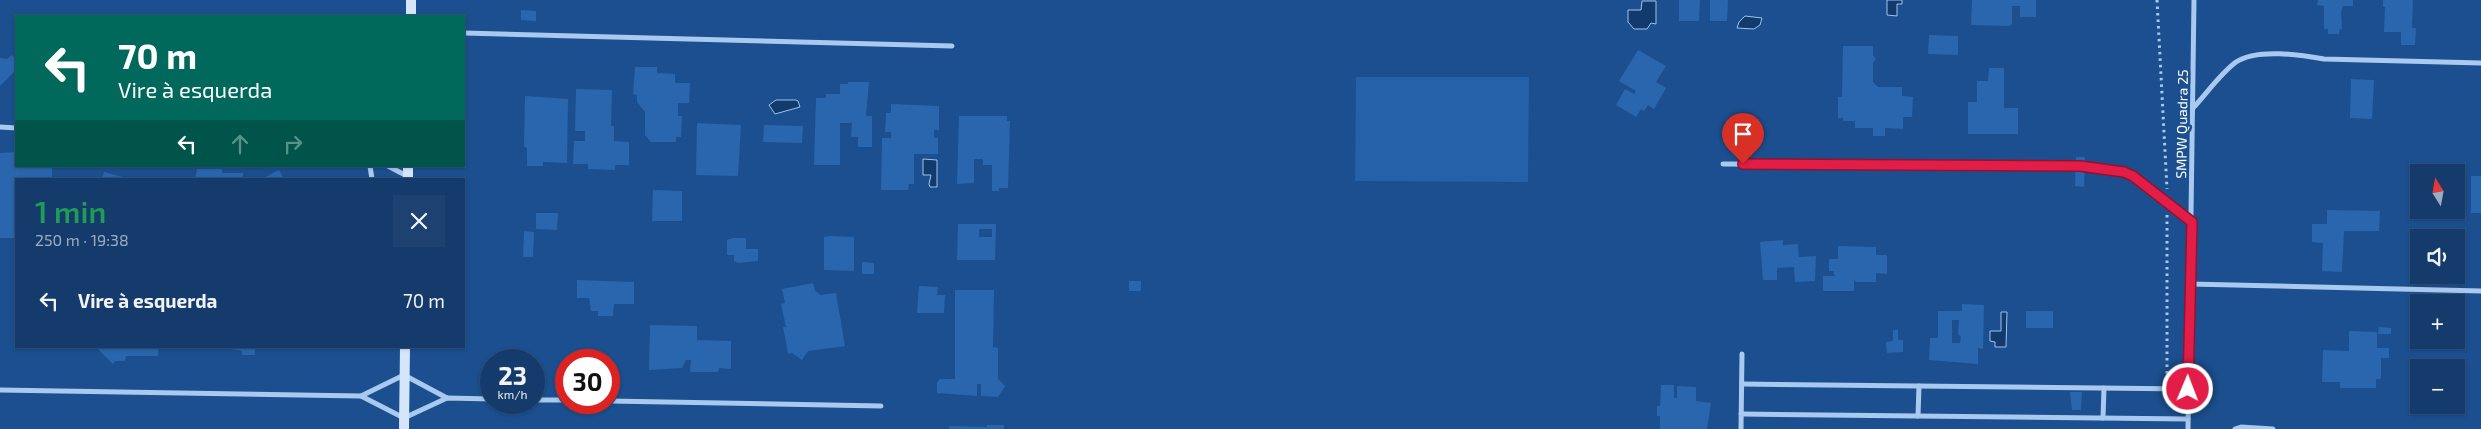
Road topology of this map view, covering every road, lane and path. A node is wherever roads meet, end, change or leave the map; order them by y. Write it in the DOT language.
graph roads {
  1 [pos="411,0"];
  2 [pos="2194,0"];
  3 [pos="410,15"];
  4 [pos="465,33"];
  5 [pos="952,46"];
  6 [pos="2481,63"];
  7 [pos="2193,108"];
  8 [pos="0,128"];
  9 [pos="15,128"];
  10 [pos="1723,164"];
  11 [pos="390,167"];
  12 [pos="408,174"];
  13 [pos="2192,222"];
  14 [pos="2190,284"];
  15 [pos="2481,291"];
  16 [pos="405,348"];
  17 [pos="1742,354"];
  18 [pos="404,375"];
  19 [pos="1742,384"];
  20 [pos="1919,386"];
  21 [pos="2104,388"];
  22 [pos="2188,389"];
  23 [pos="0,390"];
  24 [pos="361,396"];
  25 [pos="448,398"];
  26 [pos="480,399"];
  27 [pos="620,401"];
  28 [pos="881,406"];
  29 [pos="1741,414"];
  30 [pos="1918,416"];
  31 [pos="404,418"];
  32 [pos="2103,418"];
  33 [pos="2188,419"];
  34 [pos="404,429"];
  35 [pos="1741,429"];
  36 [pos="2188,429"];
  37 [pos="2235,429"];
  38 [pos="2267,429"];
  39 [pos="2273,429"];
  1 -- 3 [label="street"];
  2 -- 7 [label="street, SMPW Quadra 25"];
  4 -- 5 [label="street"];
  6 -- 7 [label="street"];
  7 -- 13 [label="street, SMPW Quadra 25"];
  8 -- 9 [label="street"];
  10 -- 13 [label="street"];
  11 -- 12 [label="street"];
  13 -- 14 [label="street, SMPW Quadra 25"];
  14 -- 15 [label="street"];
  14 -- 22 [label="street, SMPW Quadra 25"];
  16 -- 18 [label="street"];
  17 -- 19 [label="street"];
  18 -- 24 [label="street"];
  18 -- 25 [label="street"];
  18 -- 31 [label="street"];
  19 -- 20 [label="street"];
  19 -- 29 [label="street"];
  20 -- 21 [label="street"];
  20 -- 30 [label="street"];
  21 -- 22 [label="street"];
  21 -- 32 [label="street"];
  22 -- 33 [label="street, SMPW Quadra 25"];
  23 -- 24 [label="street"];
  24 -- 31 [label="street"];
  25 -- 26 [label="street"];
  25 -- 31 [label="street"];
  27 -- 28 [label="street"];
  29 -- 30 [label="street"];
  29 -- 35 [label="street"];
  30 -- 32 [label="street"];
  31 -- 34 [label="street"];
  32 -- 33 [label="street"];
  33 -- 36 [label="street, SMPW Quadra 25"];
  37 -- 38 [label="street"];
  38 -- 39 [label="street"];
}
